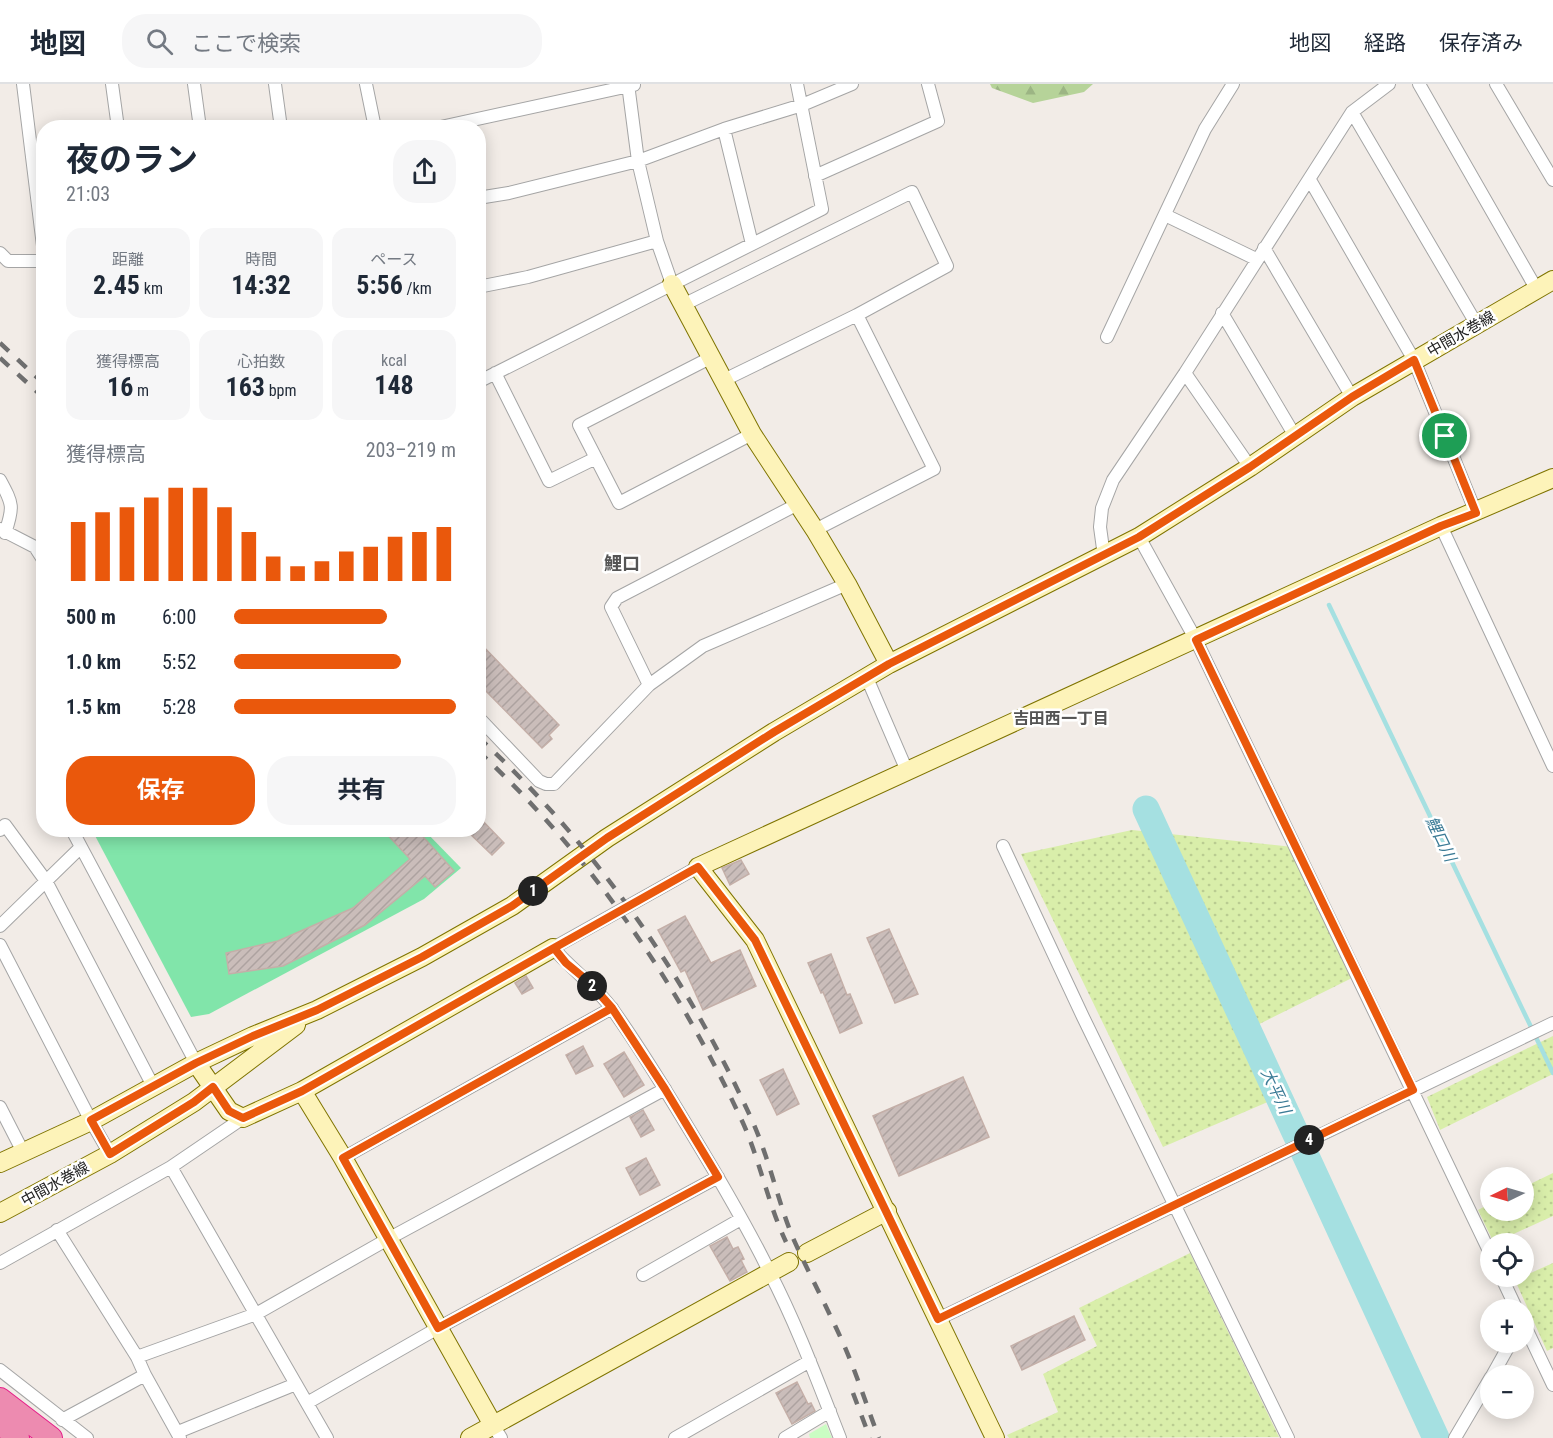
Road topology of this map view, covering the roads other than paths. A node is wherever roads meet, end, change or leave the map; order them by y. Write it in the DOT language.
graph roads {
  1 [pos="23,84"];
  2 [pos="112,84"];
  3 [pos="194,84"];
  4 [pos="275,84"];
  5 [pos="366,84"];
  6 [pos="797,84"];
  7 [pos="852,84"];
  8 [pos="928,84"];
  9 [pos="1233,84"];
  10 [pos="1389,84"];
  11 [pos="1419,84"];
  12 [pos="1496,84"];
  13 [pos="631,85"];
  14 [pos="802,105"];
  15 [pos="1352,112"];
  16 [pos="117,120"];
  17 [pos="199,120"];
  18 [pos="280,120"];
  19 [pos="373,120"];
  20 [pos="472,120"];
  21 [pos="724,129"];
  22 [pos="638,161"];
  23 [pos="815,176"];
  24 [pos="1310,180"];
  25 [pos="1553,180"];
  26 [pos="36,189"];
  27 [pos="486,197"];
  28 [pos="1165,215"];
  29 [pos="657,241"];
  30 [pos="752,244"];
  31 [pos="1264,248"];
  32 [pos="0,253"];
  33 [pos="1256,259"];
  34 [pos="36,261"];
  35 [pos="672,284"];
  36 [pos="486,285"];
  37 [pos="1545,285"];
  38 [pos="683,304"];
  39 [pos="1222,313"];
  40 [pos="857,315"];
  41 [pos="1477,325"];
  42 [pos="1107,337"];
  43 [pos="710,358"];
  44 [pos="1414,360"];
  45 [pos="495,373"];
  46 [pos="1185,373"];
  47 [pos="486,378"];
  48 [pos="722,381"];
  49 [pos="1352,397"];
  50 [pos="752,434"];
  51 [pos="1295,436"];
  52 [pos="596,458"];
  53 [pos="1250,467"];
  54 [pos="1553,478"];
  55 [pos="0,480"];
  56 [pos="798,504"];
  57 [pos="1476,513"];
  58 [pos="1441,526"];
  59 [pos="815,530"];
  60 [pos="3,531"];
  61 [pos="1139,537"];
  62 [pos="36,550"];
  63 [pos="1104,556"];
  64 [pos="847,584"];
  65 [pos="1196,640"];
  66 [pos="889,664"];
  67 [pos="867,678"];
  68 [pos="649,685"];
  69 [pos="486,726"];
  70 [pos="1553,766"];
  71 [pos="907,771"];
  72 [pos="0,830"];
  73 [pos="76,837"];
  74 [pos="1003,846"];
  75 [pos="81,847"];
  76 [pos="698,867"];
  77 [pos="46,881"];
  78 [pos="0,926"];
  79 [pos="0,945"];
  80 [pos="554,948"];
  81 [pos="612,1008"];
  82 [pos="317,1010"];
  83 [pos="1553,1023"];
  84 [pos="196,1063"];
  85 [pos="153,1086"];
  86 [pos="213,1087"];
  87 [pos="665,1089"];
  88 [pos="1413,1090"];
  89 [pos="302,1091"];
  90 [pos="0,1107"];
  91 [pos="243,1118"];
  92 [pos="91,1120"];
  93 [pos="22,1152"];
  94 [pos="110,1154"];
  95 [pos="343,1158"];
  96 [pos="0,1163"];
  97 [pos="171,1167"];
  98 [pos="718,1177"];
  99 [pos="1175,1204"];
  100 [pos="887,1211"];
  101 [pos="0,1213"];
  102 [pos="741,1219"];
  103 [pos="57,1230"];
  104 [pos="1481,1233"];
  105 [pos="388,1239"];
  106 [pos="807,1253"];
  107 [pos="789,1262"];
  108 [pos="0,1263"];
  109 [pos="770,1272"];
  110 [pos="643,1275"];
  111 [pos="256,1314"];
  112 [pos="938,1319"];
  113 [pos="438,1328"];
  114 [pos="1534,1345"];
  115 [pos="137,1357"];
  116 [pos="810,1361"];
  117 [pos="0,1370"];
  118 [pos="145,1375"];
  119 [pos="296,1384"];
  120 [pos="1553,1385"];
  121 [pos="1480,1395"];
  122 [pos="0,1399"];
  123 [pos="307,1403"];
  124 [pos="830,1411"];
  125 [pos="0,1423"];
  126 [pos="57,1429"];
  127 [pos="497,1431"];
  128 [pos="179,1435"];
  129 [pos="18,1438"];
  130 [pos="87,1438"];
  131 [pos="327,1438"];
  132 [pos="470,1438"];
  133 [pos="675,1438"];
  134 [pos="785,1438"];
  135 [pos="840,1438"];
  136 [pos="995,1438"];
  137 [pos="1288,1438"];
  138 [pos="1455,1438"];
  1 -- 26 [label="street"];
  2 -- 16 [label="street"];
  3 -- 17 [label="street"];
  4 -- 18 [label="street"];
  5 -- 19 [label="street"];
  6 -- 14 [label="street"];
  7 -- 14 [label="street"];
  8 -- 23 [label="street"];
  9 -- 28 [label="street"];
  10 -- 15 [label="street"];
  11 -- 37 [label="street"];
  12 -- 25 [label="street"];
  13 -- 20 [label="street"];
  13 -- 22 [label="street"];
  14 -- 21 [label="street"];
  14 -- 23 [label="street"];
  15 -- 24 [label="street"];
  15 -- 41 [label="street"];
  21 -- 22 [label="street"];
  21 -- 30 [label="street"];
  22 -- 27 [label="street"];
  22 -- 29 [label="street"];
  23 -- 30 [label="street"];
  24 -- 31 [label="street"];
  24 -- 44 [label="street"];
  28 -- 33 [label="street"];
  28 -- 42 [label="street"];
  29 -- 35 [label="street"];
  29 -- 36 [label="street"];
  30 -- 35 [label="street"];
  31 -- 33 [label="street"];
  31 -- 49 [label="street"];
  32 -- 34 [label="street"];
  33 -- 39 [label="street"];
  35 -- 38 [label="street"];
  35 -- 45 [label="street"];
  37 -- 41 [label="street, 中間水巻線"];
  38 -- 40 [label="street"];
  38 -- 43 [label="street"];
  39 -- 46 [label="street"];
  39 -- 51 [label="street"];
  40 -- 48 [label="street"];
  40 -- 59 [label="street"];
  41 -- 44 [label="street, 中間水巻線"];
  43 -- 48 [label="street"];
  43 -- 52 [label="street"];
  44 -- 49 [label="street, 中間水巻線"];
  44 -- 57 [label="street"];
  45 -- 47 [label="street"];
  45 -- 52 [label="street"];
  46 -- 53 [label="street"];
  46 -- 63 [label="street"];
  48 -- 50 [label="street"];
  49 -- 51 [label="street, 中間水巻線"];
  50 -- 52 [label="street"];
  50 -- 56 [label="street"];
  51 -- 53 [label="street, 中間水巻線"];
  53 -- 61 [label="street, 中間水巻線"];
  54 -- 57 [label="street"];
  55 -- 60 [label="street"];
  56 -- 59 [label="street"];
  56 -- 68 [label="street"];
  57 -- 58 [label="street"];
  58 -- 65 [label="street"];
  58 -- 70 [label="street"];
  59 -- 64 [label="street"];
  60 -- 62 [label="street"];
  61 -- 63 [label="street, 中間水巻線"];
  61 -- 65 [label="street"];
  63 -- 66 [label="street, 中間水巻線"];
  64 -- 66 [label="street"];
  64 -- 68 [label="street"];
  65 -- 71 [label="street"];
  65 -- 88 [label="street"];
  66 -- 67 [label="street, 中間水巻線"];
  67 -- 71 [label="street"];
  67 -- 82 [label="street, 中間水巻線"];
  68 -- 69 [label="street"];
  71 -- 76 [label="street"];
  72 -- 77 [label="street"];
  73 -- 75 [label="street"];
  74 -- 99 [label="street"];
  75 -- 77 [label="street"];
  75 -- 84 [label="street"];
  76 -- 80 [label="street"];
  76 -- 100 [label="street"];
  77 -- 78 [label="street"];
  77 -- 85 [label="street"];
  79 -- 92 [label="street"];
  80 -- 81 [label="street"];
  80 -- 89 [label="street"];
  81 -- 87 [label="street"];
  81 -- 95 [label="street"];
  82 -- 84 [label="street, 中間水巻線"];
  82 -- 86 [label="street, 中間水巻線"];
  83 -- 88 [label="street"];
  84 -- 85 [label="street, 中間水巻線"];
  84 -- 86 [label="street"];
  85 -- 92 [label="street, 中間水巻線"];
  86 -- 91 [label="street"];
  86 -- 94 [label="street, 中間水巻線"];
  87 -- 98 [label="street"];
  87 -- 105 [label="street"];
  88 -- 99 [label="street"];
  88 -- 104 [label="street"];
  89 -- 91 [label="street"];
  89 -- 95 [label="street"];
  90 -- 93 [label="street"];
  91 -- 97 [label="street"];
  92 -- 93 [label="street, 中間水巻線"];
  92 -- 94 [label="street"];
  93 -- 96 [label="street, 中間水巻線"];
  94 -- 101 [label="street, 中間水巻線"];
  95 -- 105 [label="street"];
  97 -- 103 [label="street"];
  97 -- 111 [label="street"];
  98 -- 102 [label="street"];
  98 -- 113 [label="street"];
  99 -- 112 [label="street"];
  99 -- 137 [label="street"];
  100 -- 106 [label="street"];
  100 -- 112 [label="street"];
  102 -- 109 [label="street"];
  102 -- 110 [label="street"];
  103 -- 108 [label="street"];
  103 -- 115 [label="street"];
  105 -- 111 [label="street"];
  105 -- 113 [label="street"];
  107 -- 109 [label="street"];
  109 -- 116 [label="street"];
  109 -- 127 [label="street"];
  111 -- 115 [label="street"];
  111 -- 119 [label="street"];
  112 -- 136 [label="street"];
  113 -- 123 [label="street"];
  113 -- 127 [label="street"];
  114 -- 120 [label="street"];
  115 -- 118 [label="street"];
  116 -- 124 [label="street"];
  116 -- 133 [label="street"];
  117 -- 126 [label="street"];
  118 -- 126 [label="street"];
  118 -- 128 [label="street"];
  119 -- 123 [label="street"];
  119 -- 128 [label="street"];
  121 -- 138 [label="street"];
  122 -- 126 [label="highway"];
  123 -- 131 [label="street"];
  124 -- 134 [label="street"];
  124 -- 135 [label="street"];
  125 -- 129 [label="highway"];
  126 -- 130 [label="street"];
  127 -- 132 [label="street"];
}
